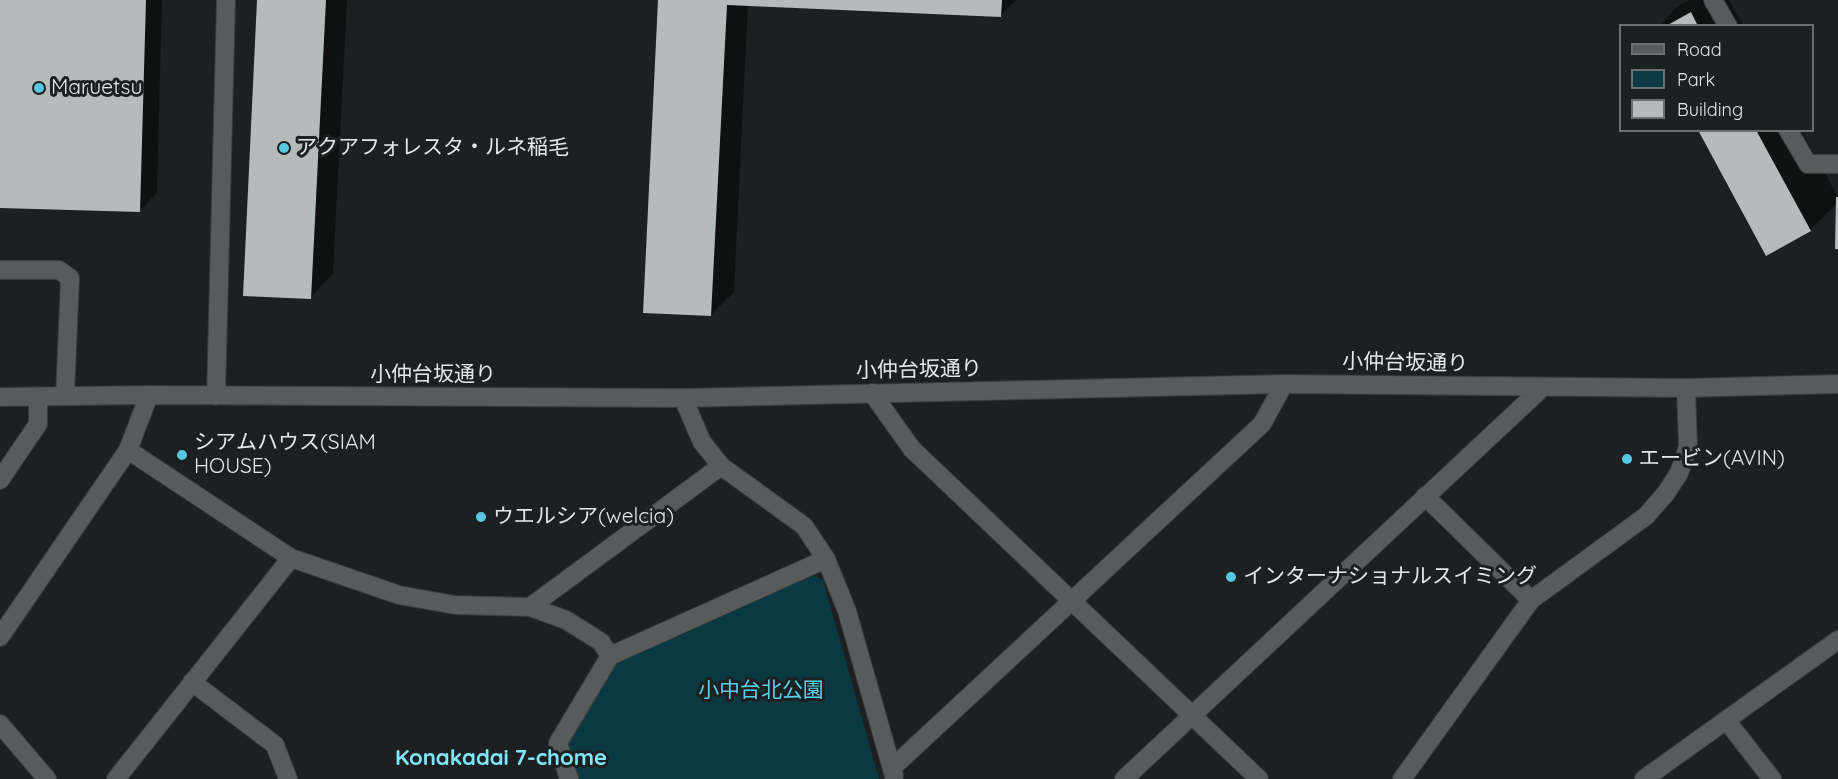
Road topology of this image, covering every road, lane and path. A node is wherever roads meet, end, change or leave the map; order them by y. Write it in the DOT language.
graph roads {
  1 [pos="226,0"];
  2 [pos="1713,0"];
  3 [pos="1727,24"];
  4 [pos="1789,132"];
  5 [pos="1838,164"];
  6 [pos="0,270"];
  7 [pos="1284,384"];
  8 [pos="1838,384"];
  9 [pos="1542,388"];
  10 [pos="1686,388"];
  11 [pos="872,393"];
  12 [pos="150,395"];
  13 [pos="65,396"];
  14 [pos="216,396"];
  15 [pos="0,397"];
  16 [pos="38,397"];
  17 [pos="683,398"];
  18 [pos="128,450"];
  19 [pos="722,466"];
  20 [pos="0,480"];
  21 [pos="1425,496"];
  22 [pos="291,558"];
  23 [pos="826,559"];
  24 [pos="1531,600"];
  25 [pos="1070,601"];
  26 [pos="530,607"];
  27 [pos="0,637"];
  28 [pos="1838,640"];
  29 [pos="610,656"];
  30 [pos="192,682"];
  31 [pos="1192,713"];
  32 [pos="1726,720"];
  33 [pos="0,724"];
  34 [pos="893,773"];
  35 [pos="47,779"];
  36 [pos="116,779"];
  37 [pos="288,779"];
  38 [pos="569,779"];
  39 [pos="1124,779"];
  40 [pos="1259,779"];
  41 [pos="1402,779"];
  42 [pos="1644,779"];
  43 [pos="1772,779"];
  1 -- 14 [label="street"];
  2 -- 3 [label="street"];
  4 -- 5 [label="street"];
  6 -- 13 [label="street"];
  7 -- 9 [label="street, 小仲台坂通り"];
  7 -- 11 [label="street, 小仲台坂通り"];
  7 -- 25 [label="street"];
  8 -- 10 [label="street, 小仲台坂通り"];
  9 -- 10 [label="street, 小仲台坂通り"];
  9 -- 21 [label="street"];
  10 -- 24 [label="street"];
  11 -- 17 [label="street, 小仲台坂通り"];
  11 -- 25 [label="street"];
  12 -- 13 [label="street, 小仲台坂通り"];
  12 -- 14 [label="street, 小仲台坂通り"];
  12 -- 18 [label="street"];
  13 -- 16 [label="street, 小仲台坂通り"];
  14 -- 17 [label="street, 小仲台坂通り"];
  15 -- 16 [label="street, 小仲台坂通り"];
  16 -- 20 [label="street"];
  17 -- 19 [label="street"];
  18 -- 22 [label="street"];
  18 -- 27 [label="street"];
  19 -- 23 [label="street"];
  19 -- 26 [label="street"];
  21 -- 24 [label="street"];
  21 -- 31 [label="street"];
  22 -- 26 [label="street"];
  22 -- 30 [label="street"];
  23 -- 29 [label="street"];
  23 -- 34 [label="street"];
  24 -- 41 [label="street"];
  25 -- 31 [label="street"];
  25 -- 34 [label="street"];
  26 -- 29 [label="street"];
  28 -- 32 [label="street"];
  29 -- 38 [label="street"];
  30 -- 36 [label="street"];
  30 -- 37 [label="street"];
  31 -- 39 [label="street"];
  31 -- 40 [label="street"];
  32 -- 42 [label="street"];
  32 -- 43 [label="street"];
  33 -- 35 [label="street"];
}
